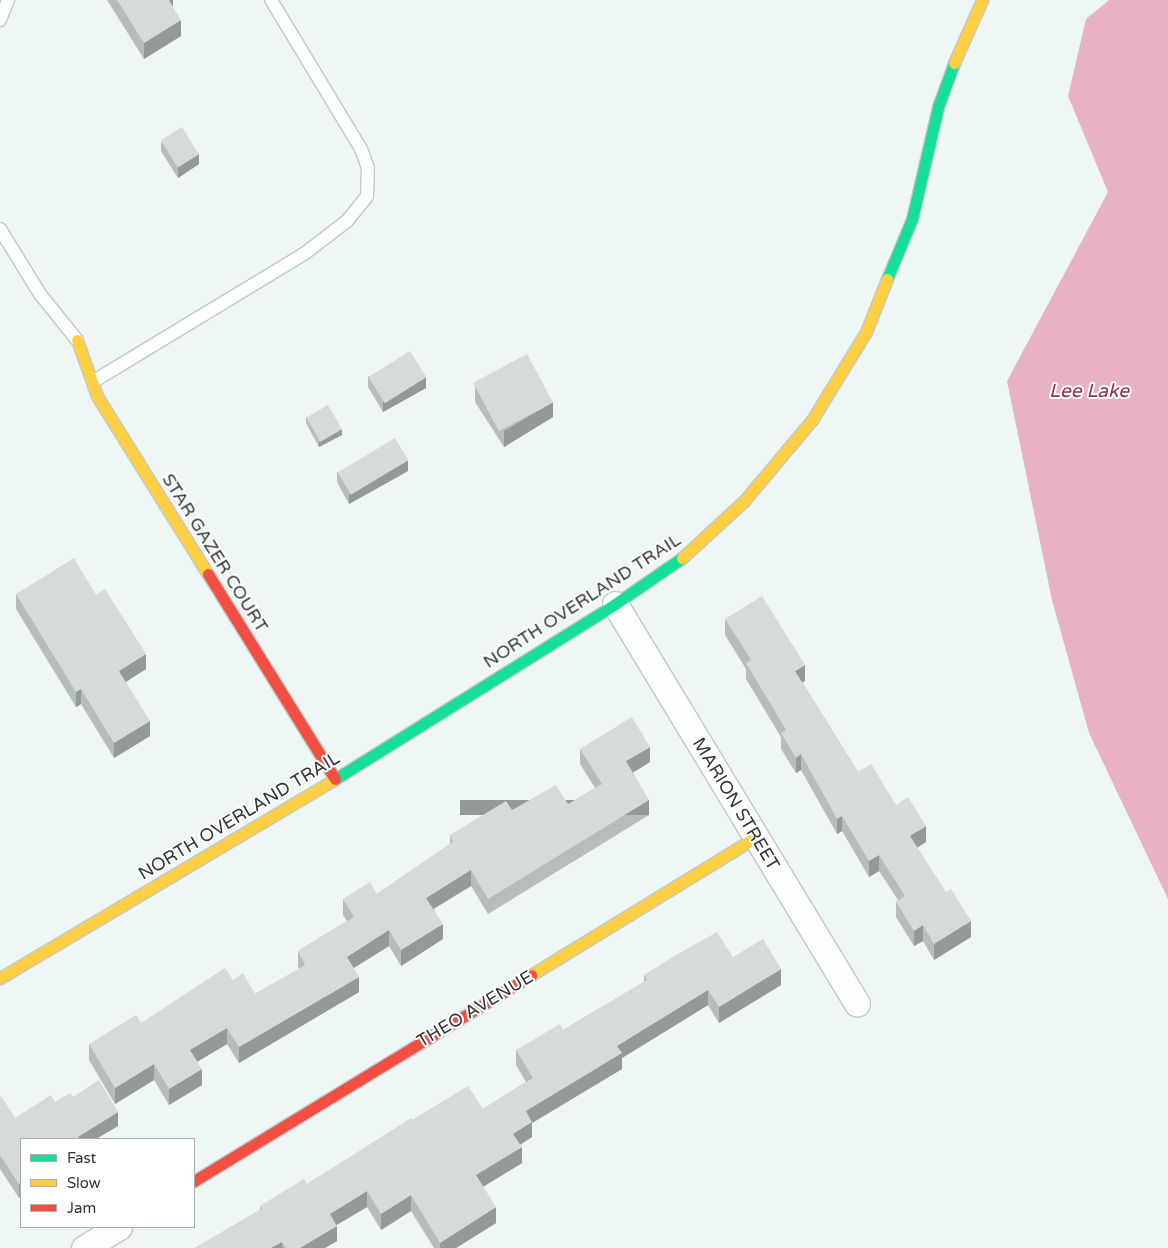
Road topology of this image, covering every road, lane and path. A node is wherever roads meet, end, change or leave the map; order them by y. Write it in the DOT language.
graph roads {
  1 [pos="8,0"];
  2 [pos="271,0"];
  3 [pos="982,0"];
  4 [pos="0,20"];
  5 [pos="0,229"];
  6 [pos="77,340"];
  7 [pos="94,381"];
  8 [pos="615,604"];
  9 [pos="334,779"];
  10 [pos="756,837"];
  11 [pos="0,978"];
  12 [pos="857,1003"];
  13 [pos="195,1180"];
  14 [pos="117,1228"];
  15 [pos="84,1248"];
  1 -- 4 [label="lane"];
  2 -- 7 [label="lane"];
  3 -- 8 [label="main road, NORTH OVERLAND TRAIL"];
  5 -- 6 [label="lane"];
  6 -- 7 [label="main road, STAR GAZER COURT"];
  7 -- 9 [label="main road, STAR GAZER COURT"];
  8 -- 9 [label="main road, NORTH OVERLAND TRAIL"];
  8 -- 10 [label="street, MARION STREET"];
  9 -- 11 [label="main road, NORTH OVERLAND TRAIL"];
  10 -- 12 [label="street, MARION STREET"];
  10 -- 13 [label="main road, THEO AVENUE"];
  14 -- 15 [label="street"];
}
